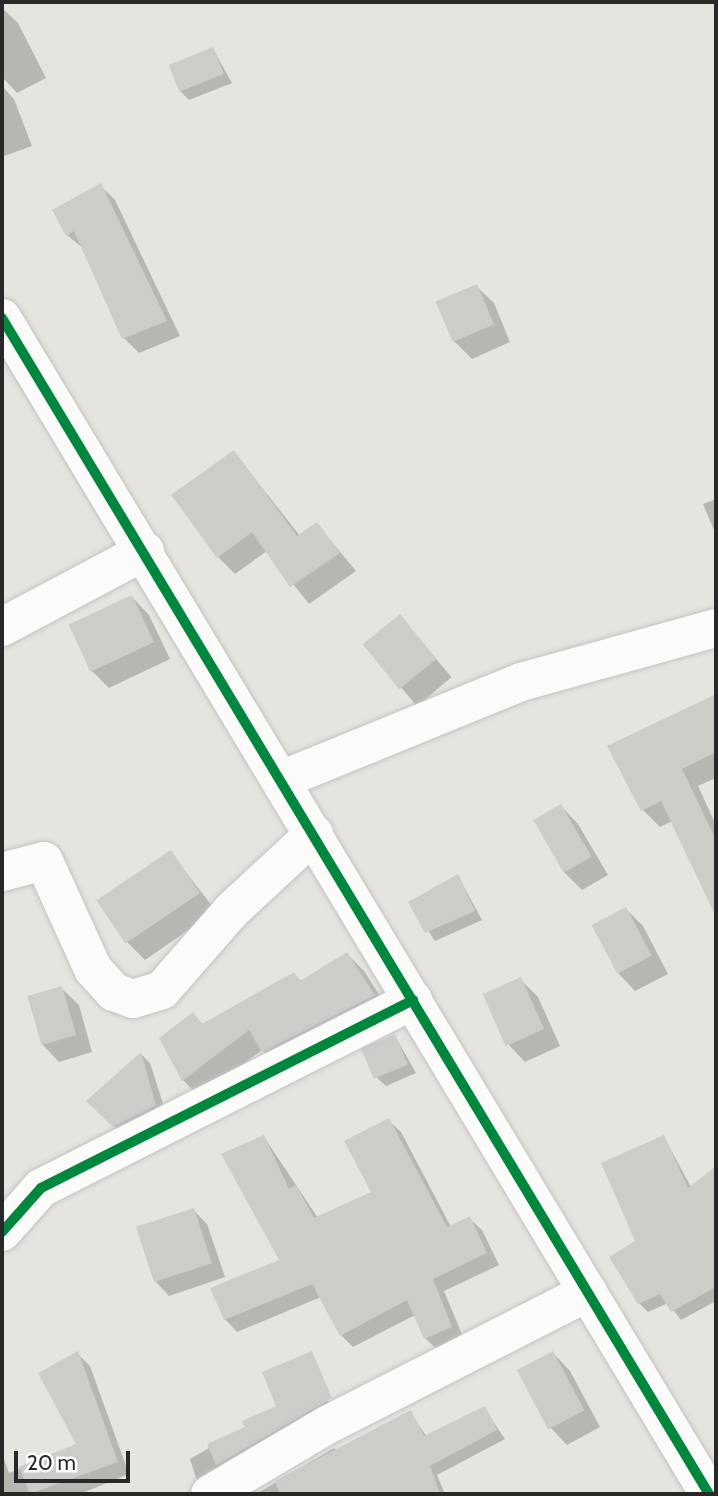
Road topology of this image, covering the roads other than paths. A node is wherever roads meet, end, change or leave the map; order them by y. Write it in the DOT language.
graph roads {
  1 [pos="2,318"];
  2 [pos="145,551"];
  3 [pos="2,627"];
  4 [pos="716,628"];
  5 [pos="281,780"];
  6 [pos="314,834"];
  7 [pos="3,870"];
  8 [pos="413,1000"];
  9 [pos="2,1233"];
  10 [pos="588,1292"];
  11 [pos="210,1494"];
  12 [pos="709,1494"];
  1 -- 2 [label="street"];
  2 -- 3 [label="street"];
  2 -- 5 [label="street"];
  4 -- 5 [label="street"];
  5 -- 6 [label="street"];
  6 -- 7 [label="street"];
  6 -- 8 [label="street"];
  8 -- 9 [label="street"];
  8 -- 10 [label="street"];
  10 -- 11 [label="street"];
  10 -- 12 [label="street"];
}
